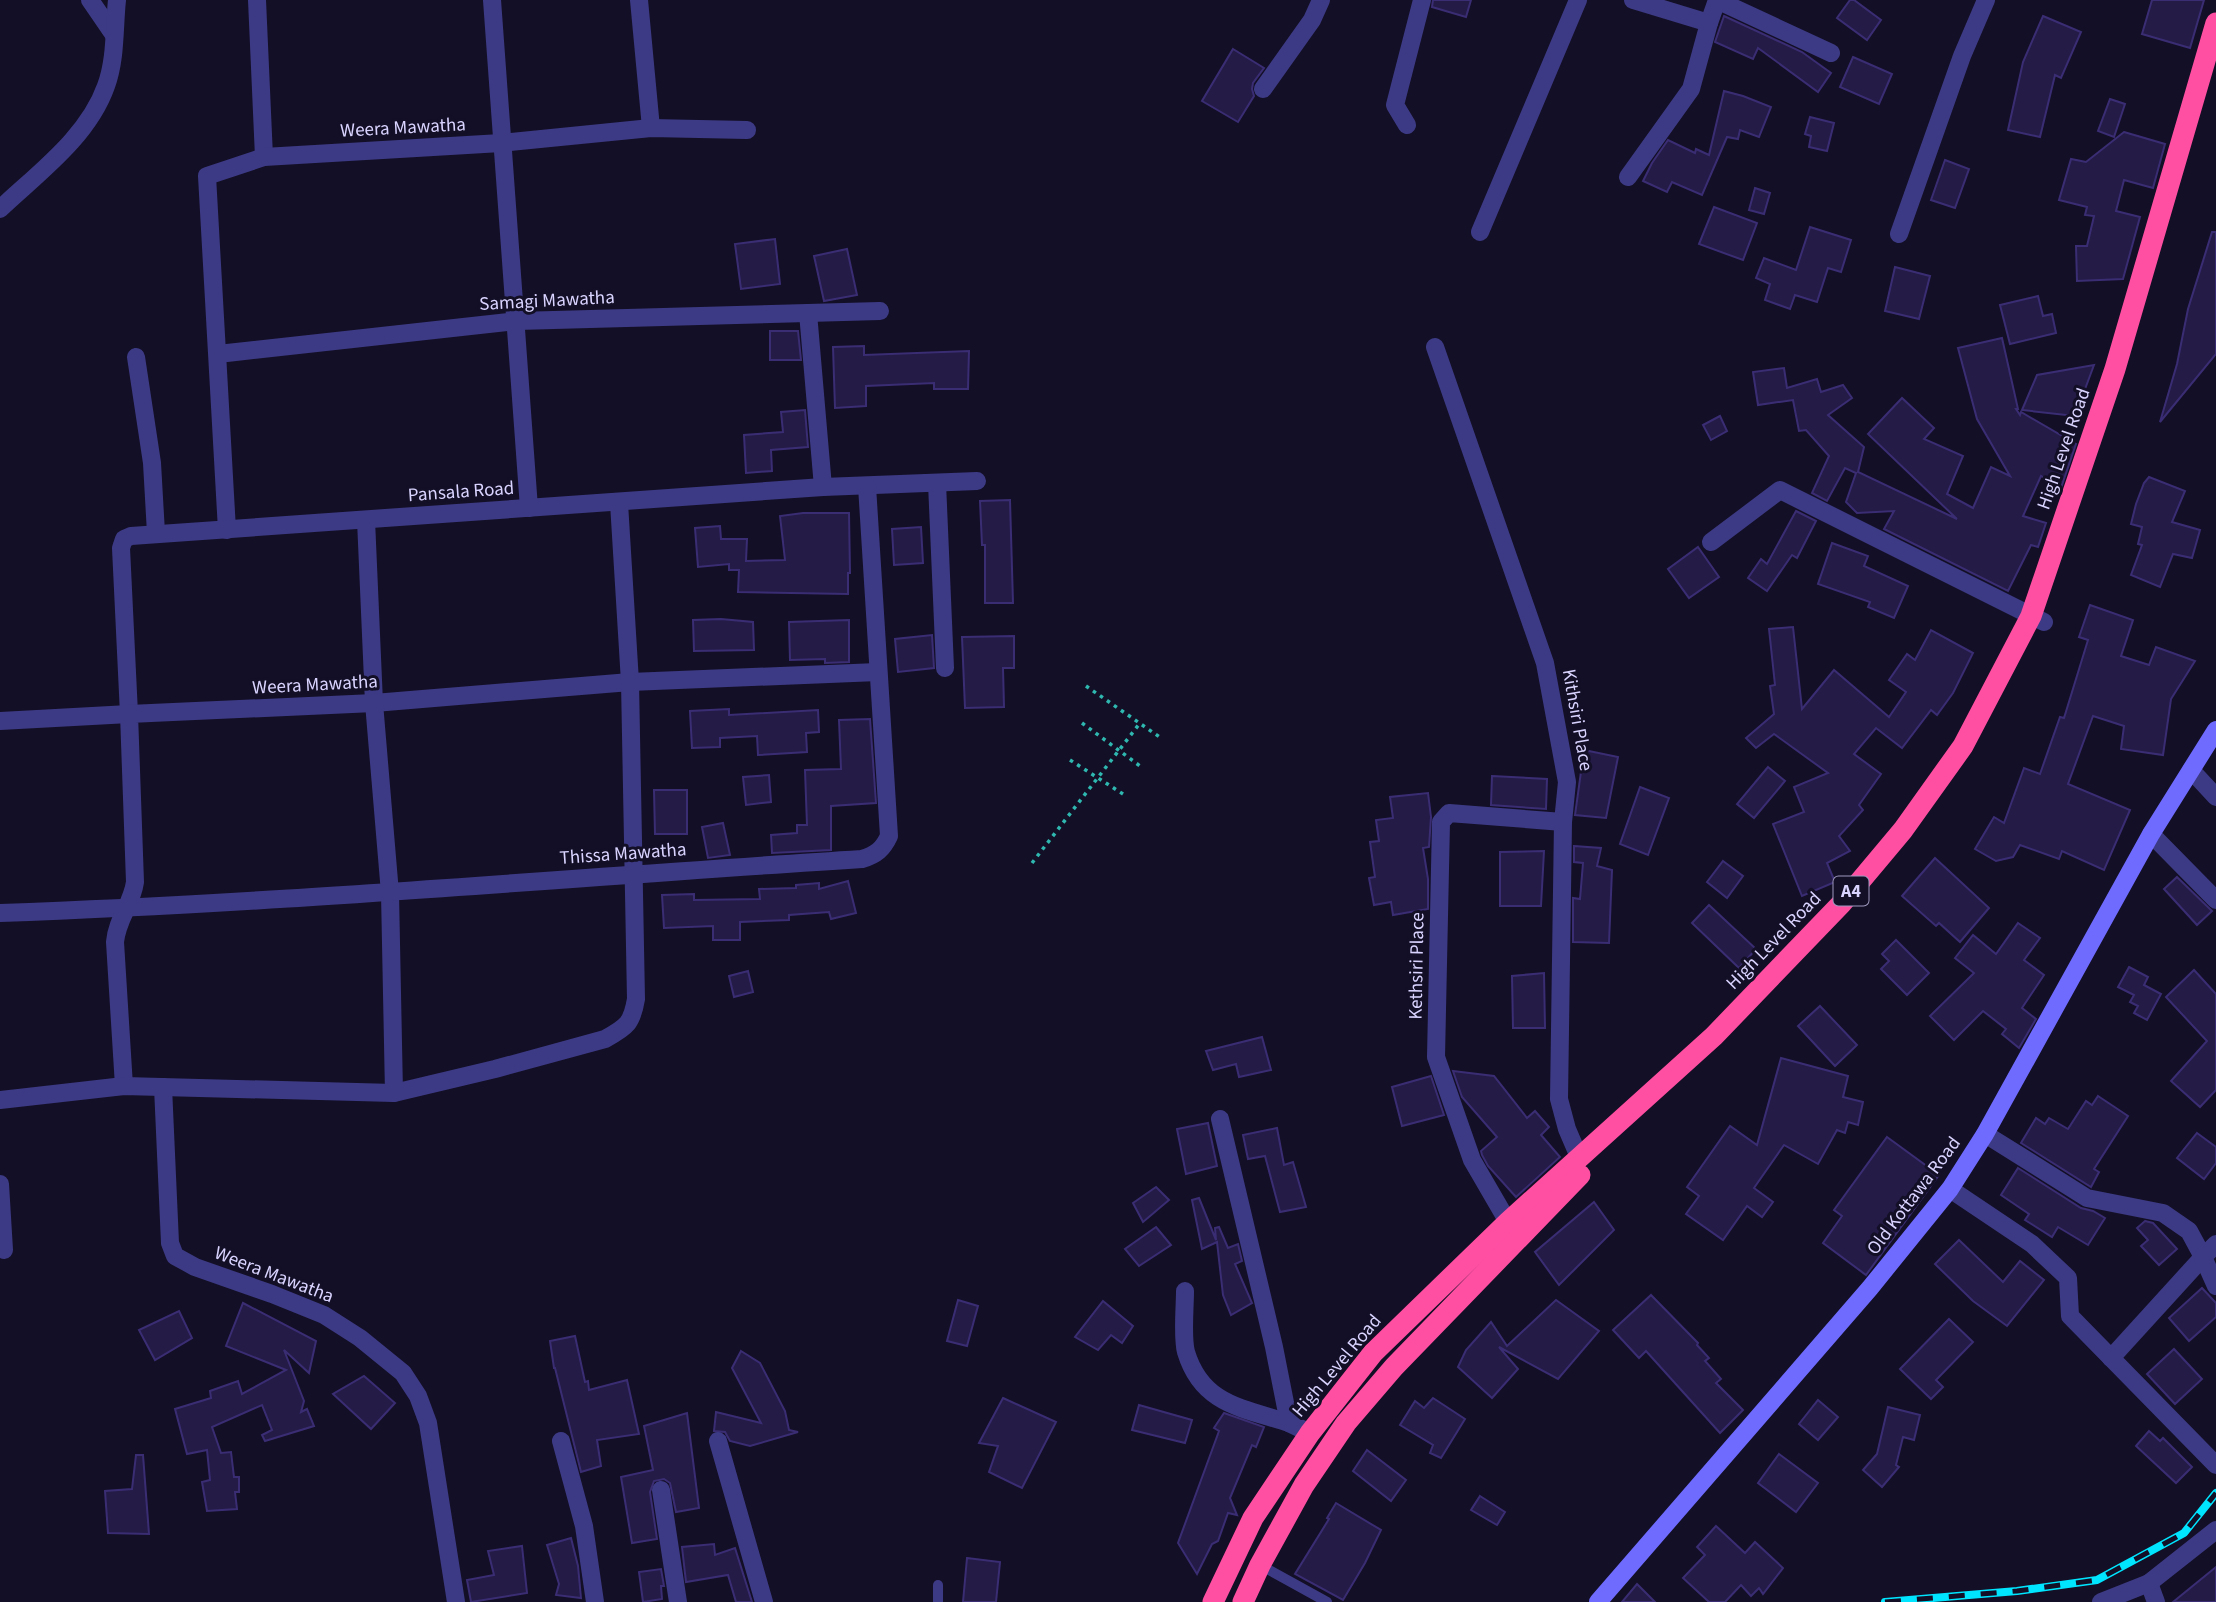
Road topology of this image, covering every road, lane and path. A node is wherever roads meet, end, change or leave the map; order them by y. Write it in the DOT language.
graph roads {
  1 [pos="90,0"];
  2 [pos="117,0"];
  3 [pos="257,0"];
  4 [pos="492,0"];
  5 [pos="639,0"];
  6 [pos="1321,0"];
  7 [pos="1422,0"];
  8 [pos="1578,0"];
  9 [pos="1633,0"];
  10 [pos="1717,0"];
  11 [pos="1986,0"];
  12 [pos="1709,23"];
  13 [pos="2216,23"];
  14 [pos="114,35"];
  15 [pos="1831,54"];
  16 [pos="2216,71"];
  17 [pos="1263,89"];
  18 [pos="1407,125"];
  19 [pos="652,128"];
  20 [pos="747,130"];
  21 [pos="501,143"];
  22 [pos="264,157"];
  23 [pos="1628,177"];
  24 [pos="0,209"];
  25 [pos="1480,232"];
  26 [pos="1899,234"];
  27 [pos="880,311"];
  28 [pos="808,313"];
  29 [pos="517,321"];
  30 [pos="1436,347"];
  31 [pos="218,354"];
  32 [pos="136,357"];
  33 [pos="977,481"];
  34 [pos="937,483"];
  35 [pos="867,486"];
  36 [pos="823,487"];
  37 [pos="619,502"];
  38 [pos="529,508"];
  39 [pos="366,520"];
  40 [pos="226,530"];
  41 [pos="156,534"];
  42 [pos="1711,542"];
  43 [pos="2038,619"];
  44 [pos="945,668"];
  45 [pos="878,672"];
  46 [pos="630,682"];
  47 [pos="1086,686"];
  48 [pos="374,703"];
  49 [pos="130,714"];
  50 [pos="0,721"];
  51 [pos="1082,723"];
  52 [pos="1140,723"];
  53 [pos="2216,730"];
  54 [pos="1160,738"];
  55 [pos="1119,750"];
  56 [pos="1070,760"];
  57 [pos="1140,765"];
  58 [pos="2191,770"];
  59 [pos="1097,778"];
  60 [pos="1123,794"];
  61 [pos="2216,797"];
  62 [pos="1563,822"];
  63 [pos="2151,834"];
  64 [pos="1032,863"];
  65 [pos="633,874"];
  66 [pos="390,893"];
  67 [pos="2216,900"];
  68 [pos="125,909"];
  69 [pos="0,913"];
  70 [pos="124,1086"];
  71 [pos="163,1087"];
  72 [pos="394,1093"];
  73 [pos="0,1100"];
  74 [pos="1220,1119"];
  75 [pos="1985,1134"];
  76 [pos="1579,1157"];
  77 [pos="0,1184"];
  78 [pos="1950,1189"];
  79 [pos="1508,1222"];
  80 [pos="4,1250"];
  81 [pos="2210,1251"];
  82 [pos="2216,1286"];
  83 [pos="1185,1292"];
  84 [pos="2111,1358"];
  85 [pos="1289,1423"];
  86 [pos="1310,1433"];
  87 [pos="561,1441"];
  88 [pos="718,1441"];
  89 [pos="2216,1465"];
  90 [pos="661,1490"];
  91 [pos="2216,1530"];
  92 [pos="1260,1565"];
  93 [pos="2149,1583"];
  94 [pos="938,1585"];
  95 [pos="456,1602"];
  96 [pos="594,1602"];
  97 [pos="678,1602"];
  98 [pos="764,1602"];
  99 [pos="938,1602"];
  100 [pos="1213,1602"];
  101 [pos="1244,1602"];
  102 [pos="1327,1602"];
  103 [pos="1598,1602"];
  104 [pos="2101,1602"];
  105 [pos="2156,1602"];
  1 -- 14 [label="street"];
  2 -- 14 [label="street"];
  3 -- 22 [label="street"];
  4 -- 21 [label="street"];
  5 -- 19 [label="street"];
  6 -- 17 [label="street"];
  7 -- 18 [label="street"];
  8 -- 25 [label="street"];
  9 -- 12 [label="street"];
  10 -- 12 [label="street"];
  10 -- 15 [label="street"];
  11 -- 26 [label="street"];
  12 -- 23 [label="street"];
  13 -- 43 [label="highway, High Level Road / A4"];
  14 -- 24 [label="street"];
  16 -- 43 [label="highway, High Level Road / A4"];
  19 -- 20 [label="street, Weera Mawatha"];
  19 -- 21 [label="street, Weera Mawatha"];
  21 -- 22 [label="street, Weera Mawatha"];
  21 -- 29 [label="street"];
  22 -- 31 [label="street, Weera Mawatha"];
  27 -- 28 [label="street, Samagi Mawatha"];
  28 -- 29 [label="street, Samagi Mawatha"];
  28 -- 36 [label="street"];
  29 -- 31 [label="street, Samagi Mawatha"];
  29 -- 38 [label="street"];
  30 -- 62 [label="street, Kithsiri Place"];
  31 -- 40 [label="street, Weera Mawatha"];
  32 -- 41 [label="street"];
  33 -- 34 [label="street, Pansala Road"];
  34 -- 35 [label="street, Pansala Road"];
  34 -- 44 [label="street"];
  35 -- 36 [label="street, Pansala Road"];
  35 -- 45 [label="street, Thissa Mawatha"];
  36 -- 37 [label="street, Pansala Road"];
  37 -- 38 [label="street, Pansala Road"];
  37 -- 46 [label="street"];
  38 -- 39 [label="street, Pansala Road"];
  39 -- 40 [label="street, Pansala Road"];
  39 -- 48 [label="street"];
  40 -- 41 [label="street, Pansala Road"];
  41 -- 49 [label="street, Pansala Road"];
  42 -- 43 [label="street"];
  43 -- 76 [label="highway, High Level Road / A4"];
  43 -- 92 [label="highway, High Level Road / A4"];
  45 -- 46 [label="street, Weera Mawatha"];
  45 -- 65 [label="street, Thissa Mawatha"];
  46 -- 48 [label="street, Weera Mawatha"];
  46 -- 65 [label="street"];
  47 -- 52 [label="path"];
  48 -- 49 [label="street, Weera Mawatha"];
  48 -- 66 [label="street"];
  49 -- 50 [label="street, Weera Mawatha"];
  49 -- 68 [label="street"];
  51 -- 55 [label="path"];
  52 -- 54 [label="path"];
  52 -- 55 [label="path"];
  53 -- 58 [label="street, Old Kottawa Road"];
  55 -- 57 [label="path"];
  55 -- 59 [label="path"];
  56 -- 59 [label="path"];
  58 -- 61 [label="street"];
  58 -- 63 [label="street, Old Kottawa Road"];
  59 -- 60 [label="path"];
  59 -- 64 [label="path"];
  62 -- 76 [label="street, Kithsiri Place"];
  62 -- 79 [label="street, Kethsiri Place"];
  63 -- 67 [label="street"];
  63 -- 75 [label="street, Old Kottawa Road"];
  65 -- 66 [label="street, Thissa Mawatha"];
  65 -- 72 [label="street"];
  66 -- 68 [label="street, Thissa Mawatha"];
  66 -- 72 [label="street"];
  68 -- 69 [label="street, Thissa Mawatha"];
  68 -- 70 [label="street"];
  70 -- 71 [label="street"];
  70 -- 73 [label="street"];
  71 -- 72 [label="street"];
  71 -- 95 [label="street, Weera Mawatha"];
  74 -- 85 [label="street"];
  75 -- 78 [label="street, Old Kottawa Road"];
  75 -- 81 [label="street"];
  76 -- 79 [label="highway, High Level Road / A4"];
  77 -- 80 [label="street"];
  78 -- 84 [label="street"];
  78 -- 103 [label="street, Old Kottawa Road"];
  79 -- 86 [label="highway, High Level Road / A4"];
  81 -- 82 [label="street"];
  81 -- 84 [label="street"];
  83 -- 85 [label="street"];
  84 -- 89 [label="street"];
  85 -- 86 [label="street"];
  86 -- 100 [label="highway, High Level Road / A4"];
  87 -- 96 [label="street"];
  88 -- 98 [label="street"];
  90 -- 97 [label="street"];
  91 -- 93 [label="street"];
  92 -- 101 [label="highway, High Level Road / A4"];
  92 -- 102 [label="lane"];
  93 -- 104 [label="street"];
  93 -- 105 [label="street"];
  94 -- 99 [label="lane"];
}
